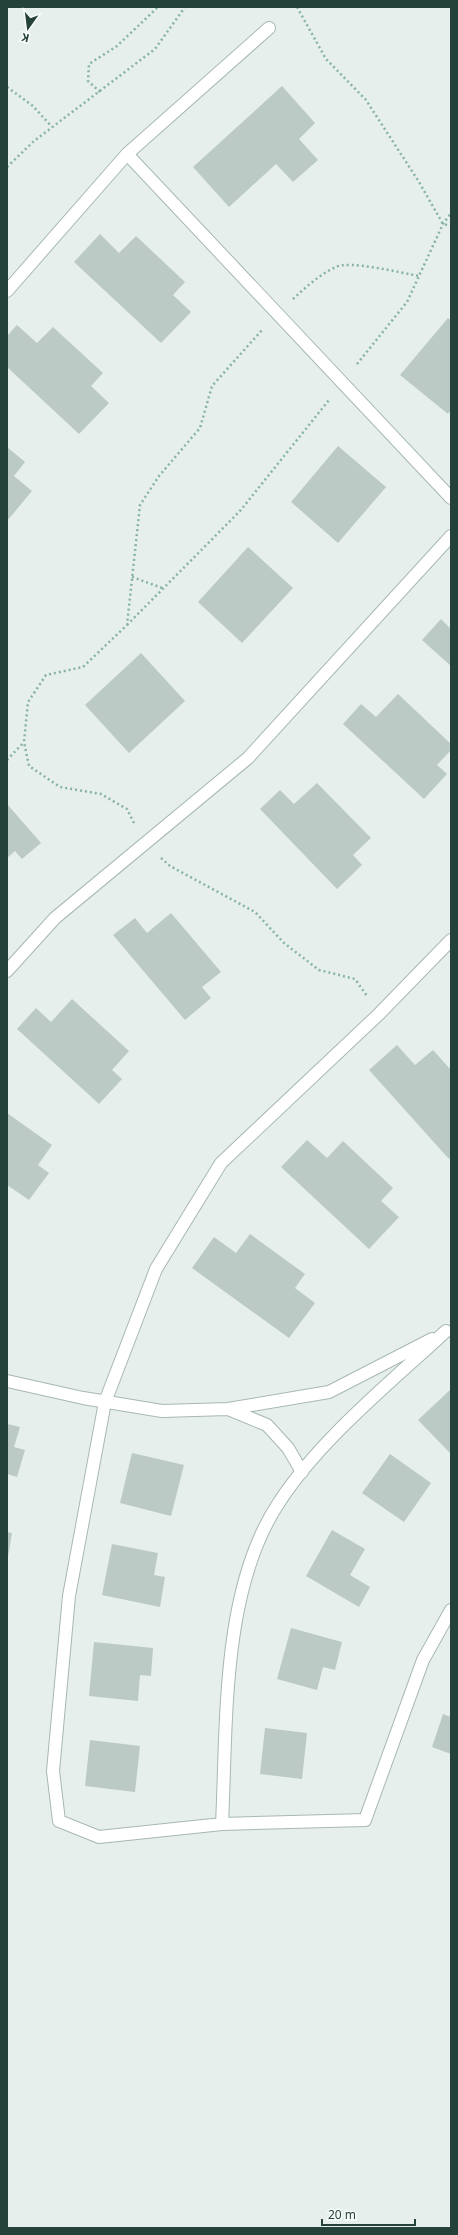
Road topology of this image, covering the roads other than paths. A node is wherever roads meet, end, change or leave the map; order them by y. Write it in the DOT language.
graph roads {
  1 [pos="269,28"];
  2 [pos="127,154"];
  3 [pos="7,291"];
  4 [pos="451,498"];
  5 [pos="451,536"];
  6 [pos="451,940"];
  7 [pos="7,971"];
  8 [pos="448,1329"];
  9 [pos="7,1381"];
  10 [pos="106,1402"];
  11 [pos="228,1409"];
  12 [pos="302,1472"];
  13 [pos="451,1610"];
  14 [pos="222,1824"];
  1 -- 2 [label="street"];
  2 -- 3 [label="street"];
  2 -- 4 [label="street"];
  5 -- 7 [label="street"];
  6 -- 10 [label="street"];
  8 -- 11 [label="street"];
  8 -- 12 [label="street"];
  9 -- 10 [label="street"];
  10 -- 11 [label="street"];
  10 -- 14 [label="street"];
  11 -- 12 [label="street"];
  12 -- 14 [label="street"];
  13 -- 14 [label="street"];
}
